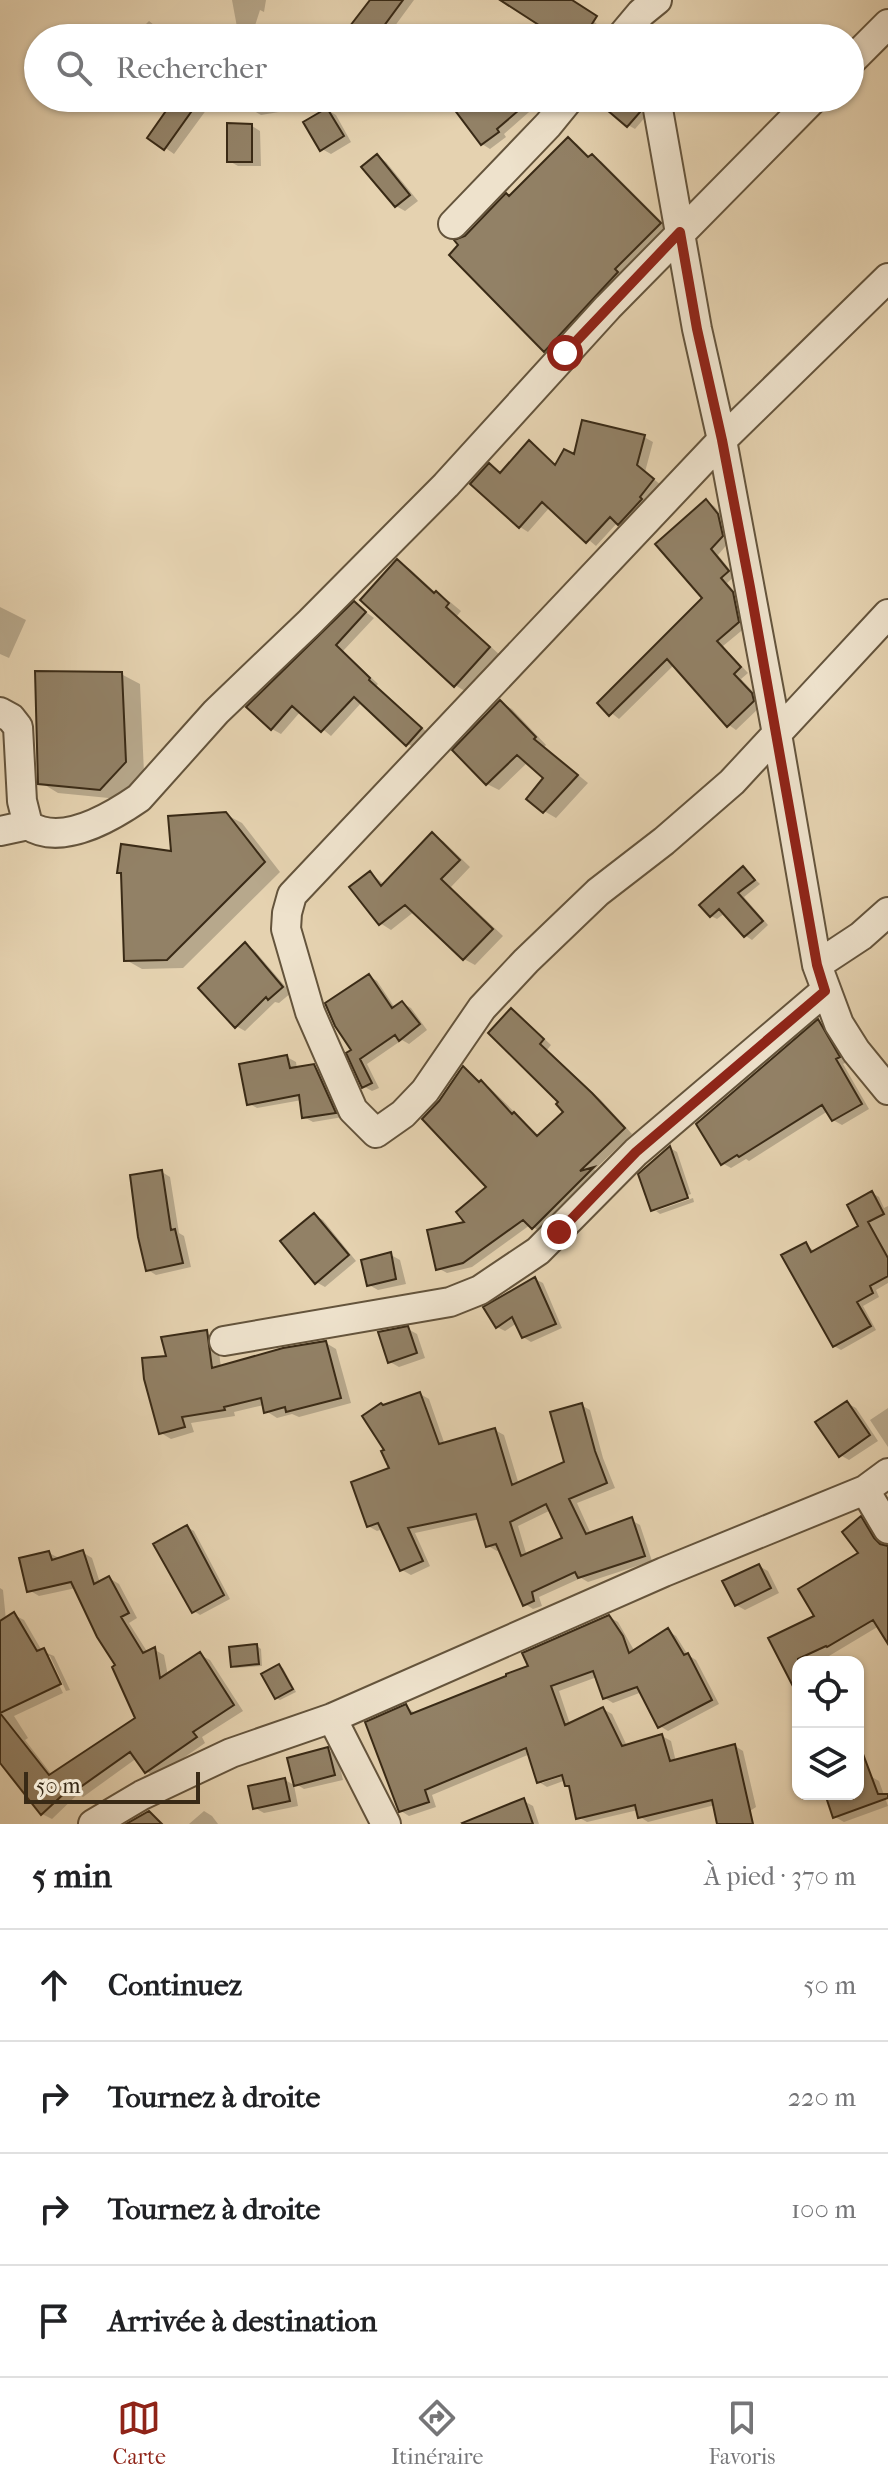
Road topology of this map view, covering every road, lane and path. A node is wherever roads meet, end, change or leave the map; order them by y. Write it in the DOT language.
graph roads {
  1 [pos="888,24"];
  2 [pos="864,48"];
  3 [pos="559,112"];
  4 [pos="659,112"];
  5 [pos="800,112"];
  6 [pos="453,224"];
  7 [pos="680,232"];
  8 [pos="888,278"];
  9 [pos="722,440"];
  10 [pos="888,614"];
  11 [pos="0,712"];
  12 [pos="777,734"];
  13 [pos="28,825"];
  14 [pos="0,831"];
  15 [pos="888,912"];
  16 [pos="821,978"];
  17 [pos="888,1090"];
  18 [pos="224,1341"];
  19 [pos="888,1473"];
  20 [pos="865,1490"];
  21 [pos="888,1529"];
  22 [pos="332,1718"];
  23 [pos="93,1824"];
  24 [pos="386,1824"];
  1 -- 2 [label="street"];
  3 -- 6 [label="street"];
  4 -- 7 [label="street"];
  5 -- 7 [label="street"];
  7 -- 9 [label="street"];
  7 -- 13 [label="street"];
  8 -- 9 [label="street"];
  9 -- 12 [label="street"];
  9 -- 12 [label="street"];
  10 -- 12 [label="street"];
  11 -- 13 [label="street"];
  12 -- 16 [label="street"];
  13 -- 14 [label="street"];
  15 -- 16 [label="street"];
  16 -- 17 [label="street"];
  16 -- 18 [label="street"];
  19 -- 20 [label="street"];
  20 -- 21 [label="street"];
  20 -- 22 [label="street"];
  22 -- 23 [label="street"];
  22 -- 24 [label="street"];
}
